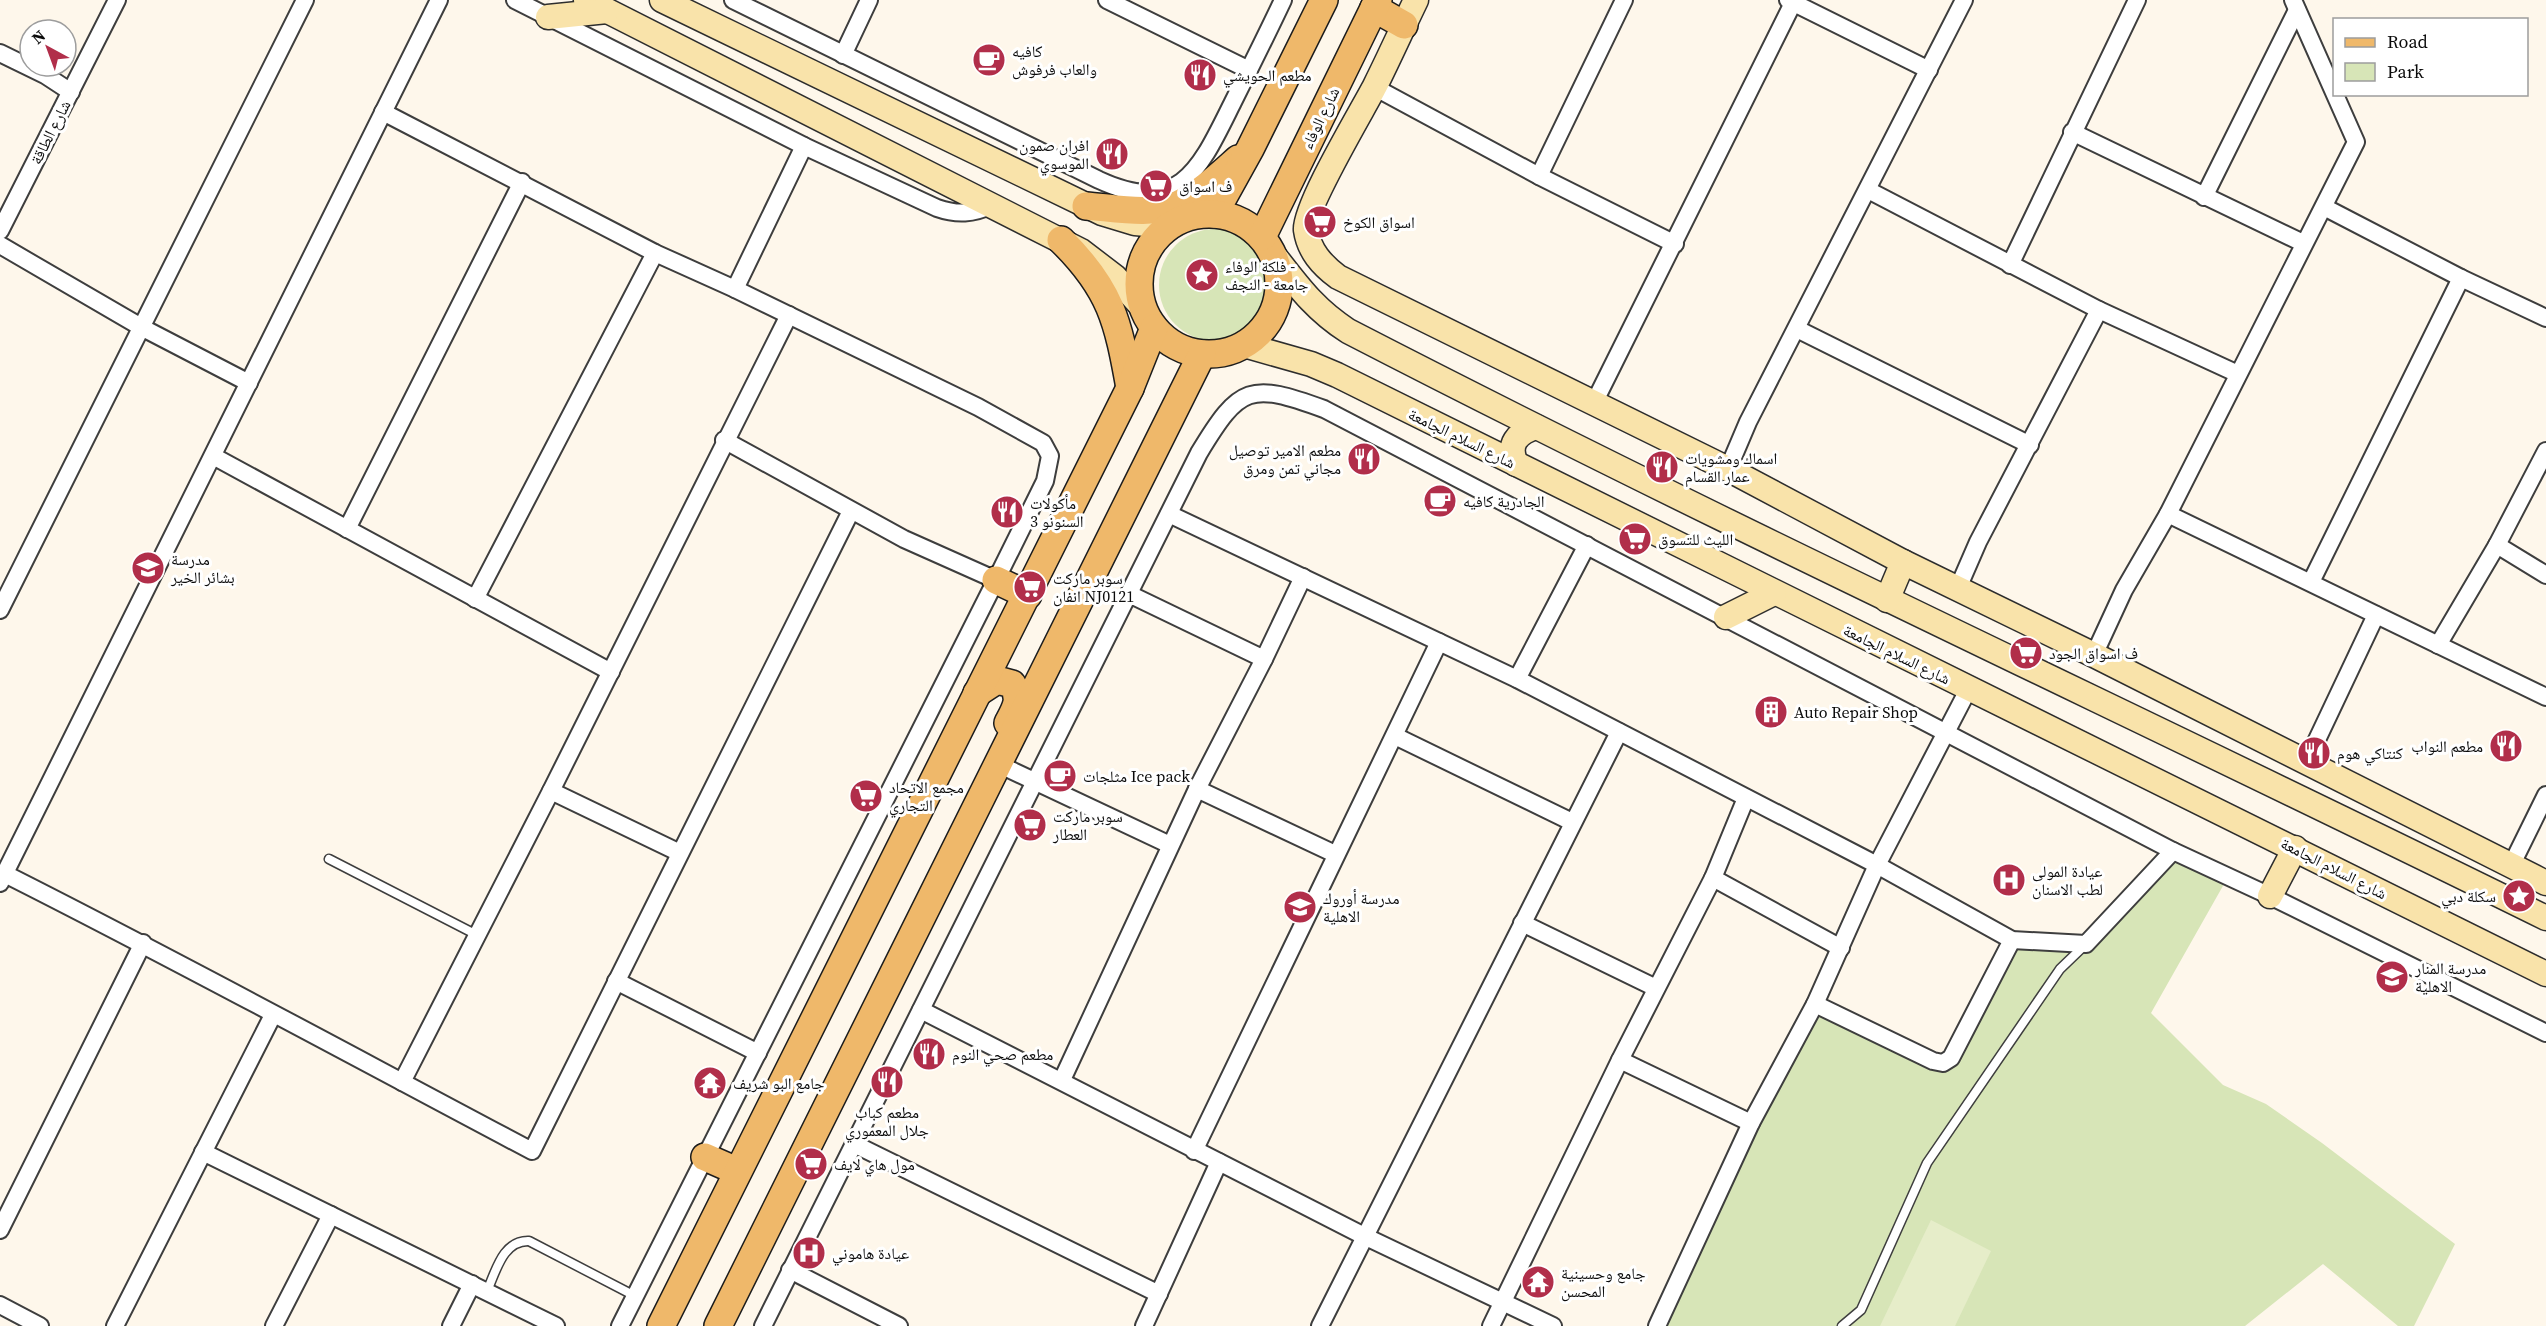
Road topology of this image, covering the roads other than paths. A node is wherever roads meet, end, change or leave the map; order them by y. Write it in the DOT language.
graph roads {
  1 [pos="117,0"];
  2 [pos="305,0"];
  3 [pos="439,0"];
  4 [pos="515,0"];
  5 [pos="586,0"];
  6 [pos="662,0"];
  7 [pos="733,0"];
  8 [pos="869,0"];
  9 [pos="1107,0"];
  10 [pos="1283,0"];
  11 [pos="1324,0"];
  12 [pos="1416,0"];
  13 [pos="1624,0"];
  14 [pos="1964,0"];
  15 [pos="2137,0"];
  16 [pos="1791,1"];
  17 [pos="1376,4"];
  18 [pos="2295,5"];
  19 [pos="607,11"];
  20 [pos="548,16"];
  21 [pos="1404,25"];
  22 [pos="0,53"];
  23 [pos="843,55"];
  24 [pos="1249,70"];
  25 [pos="1929,70"];
  26 [pos="1374,87"];
  27 [pos="2333,90"];
  28 [pos="70,92"];
  29 [pos="2336,96"];
  30 [pos="383,112"];
  31 [pos="2072,132"];
  32 [pos="804,146"];
  33 [pos="1250,149"];
  34 [pos="1539,176"];
  35 [pos="522,182"];
  36 [pos="1868,190"];
  37 [pos="2204,197"];
  38 [pos="992,205"];
  39 [pos="1086,206"];
  40 [pos="2324,207"];
  41 [pos="5,211"];
  42 [pos="1214,214"];
  43 [pos="1169,226"];
  44 [pos="0,231"];
  45 [pos="1061,240"];
  46 [pos="2303,243"];
  47 [pos="1675,244"];
  48 [pos="0,245"];
  49 [pos="1267,245"];
  50 [pos="655,253"];
  51 [pos="2010,265"];
  52 [pos="2462,278"];
  53 [pos="735,289"];
  54 [pos="2099,310"];
  55 [pos="789,315"];
  56 [pos="1148,318"];
  57 [pos="2546,318"];
  58 [pos="141,327"];
  59 [pos="1797,329"];
  60 [pos="1244,345"];
  61 [pos="1202,354"];
  62 [pos="2238,374"];
  63 [pos="249,383"];
  64 [pos="1130,388"];
  65 [pos="1594,404"];
  66 [pos="1536,427"];
  67 [pos="724,440"];
  68 [pos="2030,445"];
  69 [pos="2546,451"];
  70 [pos="213,456"];
  71 [pos="1516,464"];
  72 [pos="1728,469"];
  73 [pos="851,512"];
  74 [pos="1169,514"];
  75 [pos="2168,514"];
  76 [pos="347,529"];
  77 [pos="1587,545"];
  78 [pos="2497,545"];
  79 [pos="1903,562"];
  80 [pos="2546,575"];
  81 [pos="1303,578"];
  82 [pos="996,580"];
  83 [pos="2310,582"];
  84 [pos="1958,588"];
  85 [pos="1773,593"];
  86 [pos="1129,594"];
  87 [pos="1028,595"];
  88 [pos="475,599"];
  89 [pos="1887,600"];
  90 [pos="0,610"];
  91 [pos="2376,615"];
  92 [pos="1726,617"];
  93 [pos="1439,642"];
  94 [pos="2438,645"];
  95 [pos="2094,655"];
  96 [pos="1264,659"];
  97 [pos="610,672"];
  98 [pos="1516,679"];
  99 [pos="1968,690"];
  100 [pos="977,693"];
  101 [pos="2546,697"];
  102 [pos="1619,732"];
  103 [pos="1947,733"];
  104 [pos="1395,736"];
  105 [pos="2306,763"];
  106 [pos="998,764"];
  107 [pos="1036,782"];
  108 [pos="1197,789"];
  109 [pos="551,791"];
  110 [pos="2546,795"];
  111 [pos="1746,798"];
  112 [pos="981,799"];
  113 [pos="2392,806"];
  114 [pos="1572,822"];
  115 [pos="2378,834"];
  116 [pos="1170,845"];
  117 [pos="2295,848"];
  118 [pos="2173,851"];
  119 [pos="680,853"];
  120 [pos="1335,854"];
  121 [pos="329,859"];
  122 [pos="1877,865"];
  123 [pos="2511,866"];
  124 [pos="2,878"];
  125 [pos="1713,878"];
  126 [pos="2546,884"];
  127 [pos="2270,896"];
  128 [pos="2546,918"];
  129 [pos="1522,922"];
  130 [pos="477,935"];
  131 [pos="2012,940"];
  132 [pos="143,943"];
  133 [pos="2086,944"];
  134 [pos="1841,948"];
  135 [pos="2546,974"];
  136 [pos="616,981"];
  137 [pos="1656,988"];
  138 [pos="1815,1004"];
  139 [pos="921,1010"];
  140 [pos="273,1015"];
  141 [pos="2546,1033"];
  142 [pos="758,1053"];
  143 [pos="1620,1060"];
  144 [pos="1062,1080"];
  145 [pos="402,1082"];
  146 [pos="1751,1123"];
  147 [pos="854,1144"];
  148 [pos="1194,1150"];
  149 [pos="203,1152"];
  150 [pos="705,1157"];
  151 [pos="1219,1162"];
  152 [pos="737,1172"];
  153 [pos="331,1215"];
  154 [pos="0,1230"];
  155 [pos="1364,1236"];
  156 [pos="790,1270"];
  157 [pos="480,1287"];
  158 [pos="1159,1294"];
  159 [pos="635,1296"];
  160 [pos="1502,1303"];
  161 [pos="0,1305"];
  162 [pos="40,1326"];
  163 [pos="116,1326"];
  164 [pos="274,1326"];
  165 [pos="451,1326"];
  166 [pos="555,1326"];
  167 [pos="620,1326"];
  168 [pos="661,1326"];
  169 [pos="718,1326"];
  170 [pos="763,1326"];
  171 [pos="899,1326"];
  172 [pos="1144,1326"];
  173 [pos="1320,1326"];
  174 [pos="1491,1326"];
  175 [pos="1554,1326"];
  176 [pos="1657,1326"];
  177 [pos="1842,1326"];
  1 -- 28 [label="street, شارع الطاقة"];
  2 -- 58 [label="street"];
  3 -- 30 [label="street"];
  4 -- 20 [label="street"];
  5 -- 19 [label="main road"];
  6 -- 39 [label="main road"];
  7 -- 23 [label="street"];
  8 -- 23 [label="street"];
  9 -- 24 [label="street"];
  10 -- 24 [label="street"];
  11 -- 33 [label="main road"];
  12 -- 21 [label="main road"];
  13 -- 34 [label="street"];
  14 -- 25 [label="street"];
  15 -- 31 [label="street"];
  16 -- 25 [label="street"];
  16 -- 47 [label="street"];
  17 -- 21 [label="main road"];
  17 -- 49 [label="main road, شارع الوفاء"];
  18 -- 27 [label="street"];
  18 -- 37 [label="street"];
  19 -- 20 [label="main road"];
  19 -- 38 [label="main road"];
  20 -- 32 [label="street"];
  21 -- 26 [label="main road"];
  22 -- 28 [label="street"];
  23 -- 24 [label="street"];
  25 -- 36 [label="street"];
  26 -- 34 [label="street"];
  26 -- 65 [label="main road"];
  28 -- 41 [label="street, شارع الطاقة"];
  29 -- 40 [label="street"];
  30 -- 35 [label="street"];
  30 -- 63 [label="street"];
  31 -- 37 [label="street"];
  31 -- 51 [label="street"];
  32 -- 38 [label="street"];
  32 -- 53 [label="street"];
  33 -- 39 [label="main road"];
  33 -- 42 [label="main road"];
  34 -- 47 [label="street"];
  35 -- 50 [label="street"];
  35 -- 76 [label="street"];
  36 -- 51 [label="street"];
  36 -- 59 [label="street"];
  37 -- 46 [label="street"];
  38 -- 45 [label="main road"];
  39 -- 43 [label="main road"];
  40 -- 46 [label="street"];
  40 -- 52 [label="street"];
  41 -- 44 [label="street, شارع الطاقة"];
  42 -- 43 [label="main road"];
  42 -- 49 [label="main road"];
  43 -- 56 [label="main road"];
  45 -- 56 [label="main road"];
  45 -- 64 [label="main road"];
  46 -- 62 [label="street"];
  47 -- 65 [label="street"];
  48 -- 58 [label="street"];
  49 -- 60 [label="main road"];
  49 -- 66 [label="main road"];
  50 -- 53 [label="street"];
  50 -- 88 [label="street"];
  51 -- 54 [label="street"];
  52 -- 57 [label="street"];
  52 -- 83 [label="street"];
  53 -- 55 [label="street"];
  54 -- 62 [label="street"];
  54 -- 68 [label="street"];
  55 -- 67 [label="street"];
  55 -- 82 [label="street"];
  56 -- 61 [label="main road"];
  56 -- 64 [label="main road"];
  58 -- 63 [label="street"];
  58 -- 90 [label="street"];
  59 -- 68 [label="street"];
  59 -- 72 [label="street"];
  60 -- 61 [label="main road"];
  60 -- 71 [label="main road, شارع السلام الجامعة"];
  61 -- 106 [label="main road"];
  62 -- 75 [label="street"];
  63 -- 70 [label="street"];
  64 -- 87 [label="main road"];
  65 -- 72 [label="main road"];
  66 -- 71 [label="main road"];
  66 -- 89 [label="main road"];
  67 -- 73 [label="street"];
  67 -- 97 [label="street"];
  68 -- 84 [label="street"];
  69 -- 78 [label="street"];
  70 -- 76 [label="street"];
  70 -- 124 [label="street"];
  71 -- 85 [label="main road, شارع السلام الجامعة"];
  72 -- 79 [label="main road"];
  73 -- 82 [label="street"];
  73 -- 119 [label="street"];
  74 -- 77 [label="street"];
  74 -- 81 [label="street"];
  74 -- 86 [label="street"];
  75 -- 83 [label="street"];
  75 -- 95 [label="street"];
  76 -- 88 [label="street"];
  77 -- 92 [label="street"];
  77 -- 98 [label="street"];
  78 -- 80 [label="street"];
  78 -- 94 [label="street"];
  79 -- 84 [label="main road"];
  79 -- 89 [label="main road"];
  81 -- 93 [label="street"];
  81 -- 96 [label="street"];
  82 -- 87 [label="main road"];
  82 -- 142 [label="street"];
  83 -- 91 [label="street"];
  84 -- 95 [label="main road"];
  85 -- 92 [label="main road"];
  85 -- 99 [label="main road, شارع السلام الجامعة"];
  86 -- 96 [label="street"];
  86 -- 107 [label="street"];
  87 -- 100 [label="main road"];
  88 -- 97 [label="street"];
  89 -- 115 [label="main road"];
  91 -- 94 [label="street"];
  91 -- 105 [label="street"];
  92 -- 103 [label="street"];
  93 -- 98 [label="street"];
  93 -- 104 [label="street"];
  94 -- 101 [label="street"];
  95 -- 105 [label="main road"];
  96 -- 108 [label="street"];
  97 -- 109 [label="street"];
  98 -- 102 [label="street"];
  99 -- 103 [label="street"];
  99 -- 117 [label="main road, شارع السلام الجامعة"];
  100 -- 112 [label="main road"];
  100 -- 152 [label="main road"];
  102 -- 111 [label="street"];
  102 -- 114 [label="street"];
  103 -- 118 [label="street"];
  103 -- 122 [label="street"];
  104 -- 114 [label="street"];
  104 -- 120 [label="street"];
  105 -- 113 [label="main road"];
  106 -- 107 [label="street"];
  106 -- 112 [label="main road"];
  107 -- 116 [label="street"];
  107 -- 139 [label="street"];
  108 -- 116 [label="street"];
  108 -- 120 [label="street"];
  109 -- 119 [label="street"];
  109 -- 130 [label="street"];
  110 -- 123 [label="street"];
  111 -- 122 [label="street"];
  111 -- 125 [label="street"];
  112 -- 169 [label="main road"];
  113 -- 115 [label="main road"];
  113 -- 123 [label="main road"];
  114 -- 129 [label="street"];
  115 -- 128 [label="main road"];
  116 -- 144 [label="street"];
  117 -- 127 [label="main road"];
  117 -- 135 [label="main road, شارع السلام الجامعة"];
  118 -- 127 [label="street"];
  118 -- 133 [label="street"];
  119 -- 136 [label="street"];
  120 -- 148 [label="street"];
  121 -- 130 [label="lane"];
  122 -- 131 [label="street"];
  122 -- 134 [label="street"];
  123 -- 126 [label="main road"];
  124 -- 132 [label="street"];
  125 -- 134 [label="street"];
  125 -- 137 [label="street"];
  127 -- 141 [label="street"];
  129 -- 137 [label="street"];
  129 -- 155 [label="street"];
  130 -- 145 [label="street"];
  131 -- 133 [label="street"];
  131 -- 138 [label="street"];
  132 -- 140 [label="street"];
  132 -- 154 [label="street"];
  133 -- 177 [label="lane"];
  134 -- 138 [label="street"];
  136 -- 142 [label="street"];
  136 -- 145 [label="street"];
  137 -- 143 [label="street"];
  138 -- 146 [label="street"];
  139 -- 144 [label="street"];
  139 -- 147 [label="street"];
  140 -- 145 [label="street"];
  140 -- 149 [label="street"];
  142 -- 150 [label="street"];
  143 -- 146 [label="street"];
  143 -- 160 [label="street"];
  144 -- 148 [label="street"];
  146 -- 176 [label="street"];
  147 -- 156 [label="street"];
  147 -- 158 [label="street"];
  148 -- 151 [label="street"];
  149 -- 153 [label="street"];
  149 -- 163 [label="street"];
  150 -- 152 [label="main road"];
  150 -- 159 [label="street"];
  151 -- 155 [label="street"];
  151 -- 158 [label="street"];
  152 -- 168 [label="main road"];
  153 -- 157 [label="street"];
  153 -- 164 [label="street"];
  155 -- 160 [label="street"];
  155 -- 173 [label="street"];
  156 -- 170 [label="street"];
  156 -- 171 [label="street"];
  157 -- 159 [label="lane"];
  157 -- 165 [label="street"];
  157 -- 166 [label="street"];
  158 -- 172 [label="street"];
  159 -- 167 [label="street"];
  160 -- 174 [label="street"];
  160 -- 175 [label="street"];
  161 -- 162 [label="street"];
}
